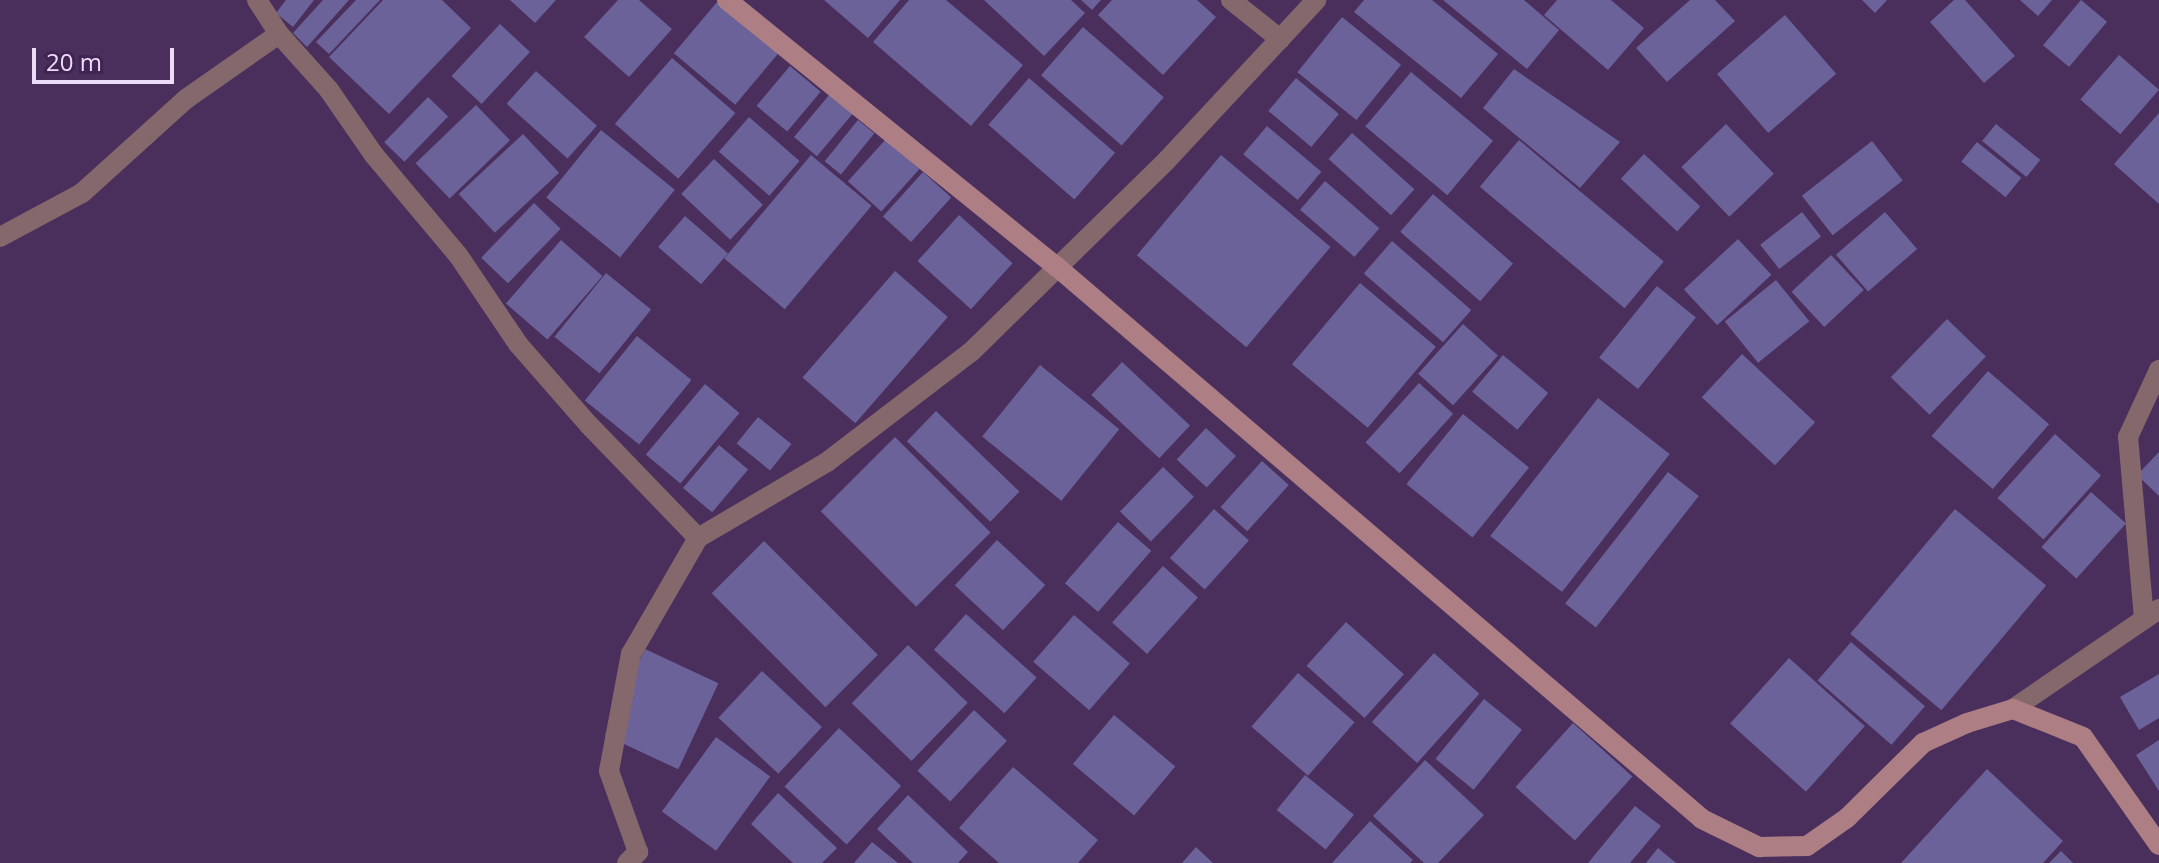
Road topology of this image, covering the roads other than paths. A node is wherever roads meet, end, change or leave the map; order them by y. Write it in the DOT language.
graph roads {
  1 [pos="257,0"];
  2 [pos="727,0"];
  3 [pos="1231,0"];
  4 [pos="1316,0"];
  5 [pos="279,34"];
  6 [pos="1280,39"];
  7 [pos="0,237"];
  8 [pos="1056,266"];
  9 [pos="2159,370"];
  10 [pos="698,538"];
  11 [pos="2152,614"];
  12 [pos="2013,709"];
  13 [pos="2159,845"];
  14 [pos="1757,855"];
  15 [pos="638,859"];
  1 -- 5 [label="street"];
  2 -- 8 [label="main road"];
  3 -- 6 [label="street"];
  4 -- 6 [label="street"];
  5 -- 7 [label="street"];
  5 -- 10 [label="street"];
  6 -- 8 [label="street"];
  8 -- 10 [label="street"];
  8 -- 14 [label="main road"];
  9 -- 11 [label="street"];
  10 -- 15 [label="street"];
  11 -- 12 [label="street"];
  12 -- 13 [label="main road"];
  12 -- 14 [label="main road"];
}
